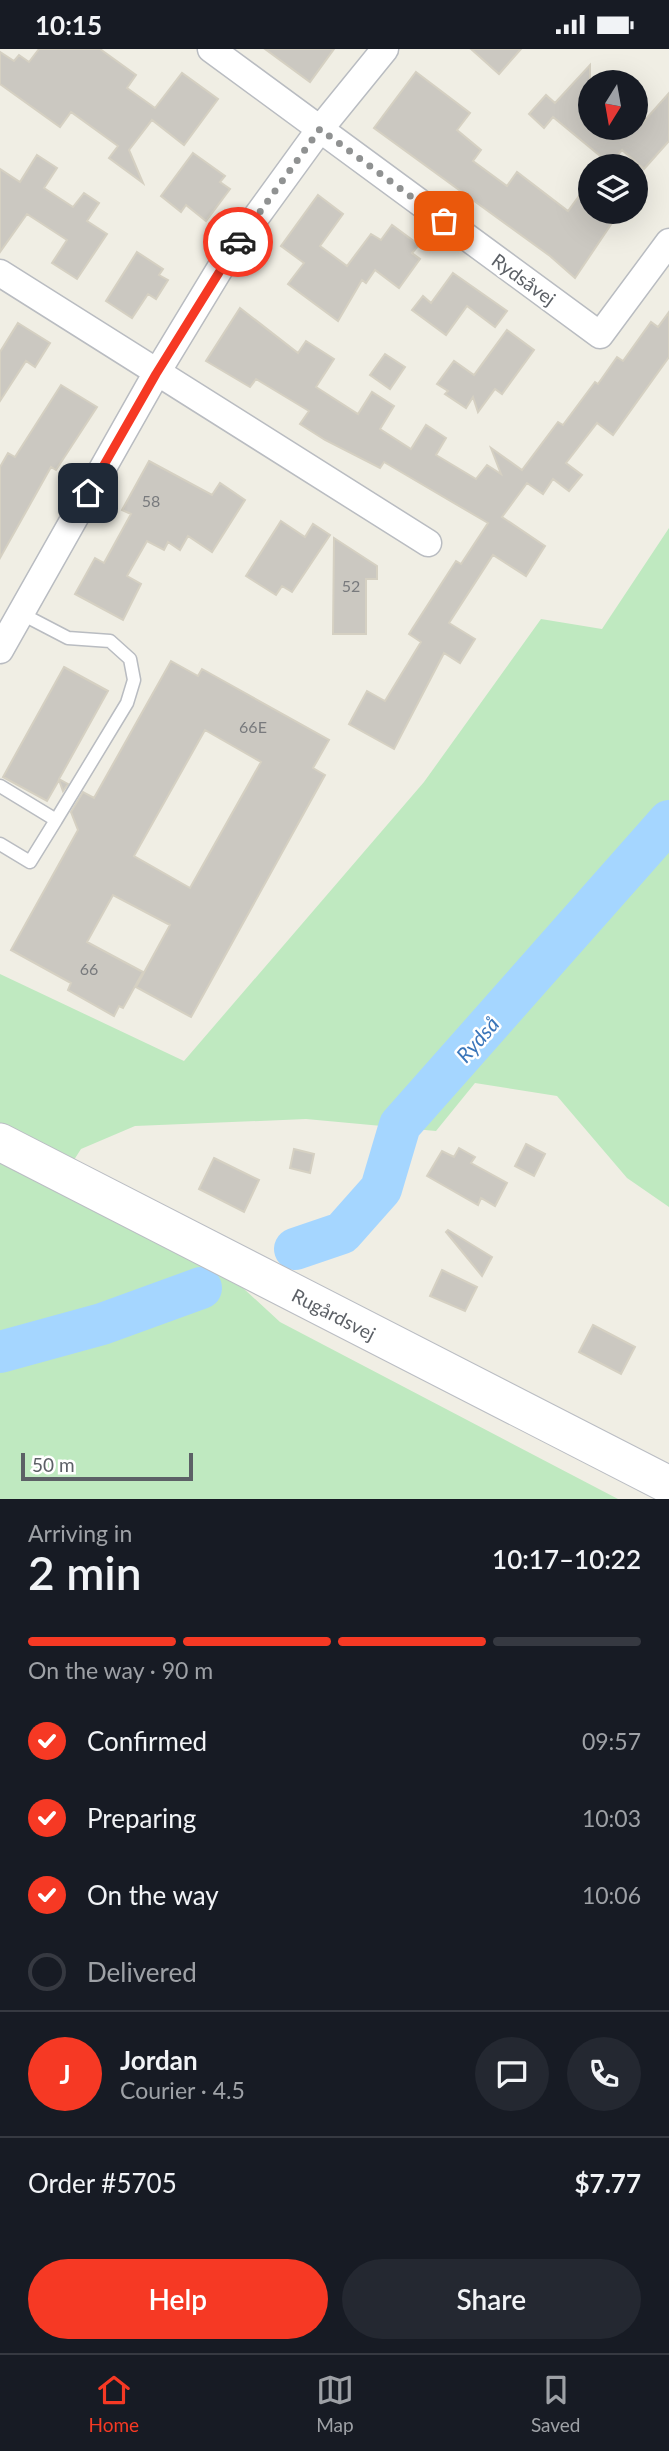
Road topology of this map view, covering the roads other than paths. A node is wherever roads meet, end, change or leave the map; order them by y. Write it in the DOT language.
graph roads {
  1 [pos="211,49"];
  2 [pos="385,49"];
  3 [pos="320,129"];
  4 [pos="669,242"];
  5 [pos="0,273"];
  6 [pos="156,374"];
  7 [pos="428,543"];
  8 [pos="10,607"];
  9 [pos="0,650"];
  10 [pos="0,786"];
  11 [pos="56,820"];
  12 [pos="0,844"];
  13 [pos="0,1142"];
  14 [pos="669,1485"];
  1 -- 3 [label="street, Rydsåvej"];
  2 -- 3 [label="street"];
  3 -- 4 [label="street, Rydsåvej"];
  3 -- 6 [label="street"];
  5 -- 6 [label="street"];
  6 -- 7 [label="street"];
  6 -- 8 [label="street"];
  8 -- 9 [label="street"];
  8 -- 11 [label="lane"];
  10 -- 11 [label="lane"];
  11 -- 12 [label="lane"];
  13 -- 14 [label="main road, Rugårdsvej"];
}
